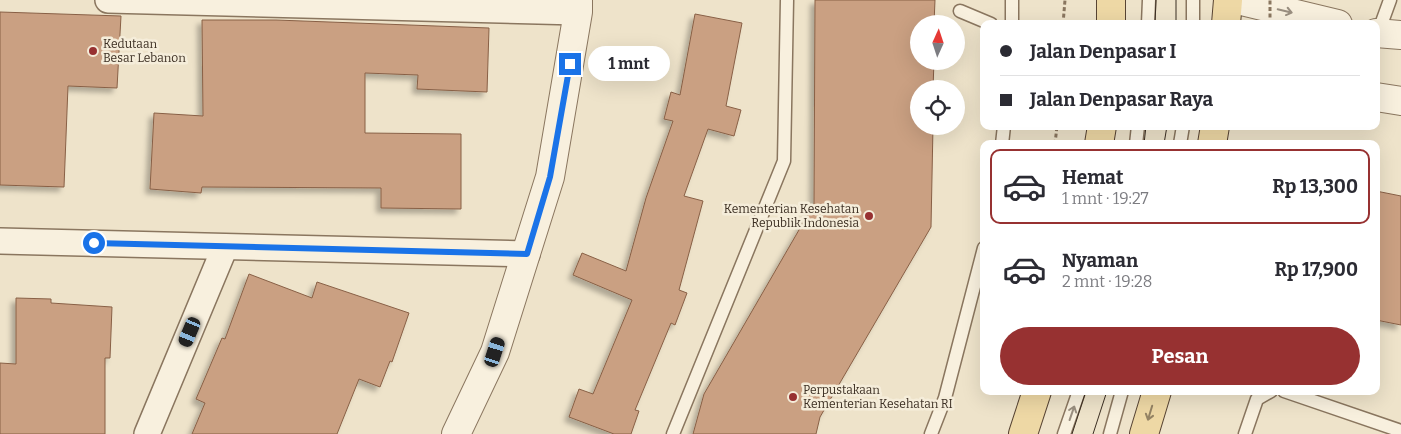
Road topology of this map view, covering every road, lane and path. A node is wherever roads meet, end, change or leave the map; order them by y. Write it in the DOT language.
graph roads {
  1 [pos="108,0"];
  2 [pos="787,0"];
  3 [pos="1012,0"];
  4 [pos="1111,0"];
  5 [pos="1149,0"];
  6 [pos="1193,0"];
  7 [pos="1228,0"];
  8 [pos="1237,0"];
  9 [pos="1270,0"];
  10 [pos="1390,0"];
  11 [pos="1064,1"];
  12 [pos="578,6"];
  13 [pos="960,11"];
  14 [pos="981,20"];
  15 [pos="1012,20"];
  16 [pos="1063,20"];
  17 [pos="1111,20"];
  18 [pos="1148,20"];
  19 [pos="1193,20"];
  20 [pos="1226,20"];
  21 [pos="1270,20"];
  22 [pos="1321,20"];
  23 [pos="1385,34"];
  24 [pos="1380,97"];
  25 [pos="1401,100"];
  26 [pos="0,241"];
  27 [pos="226,247"];
  28 [pos="527,254"];
  29 [pos="980,263"];
  30 [pos="1036,395"];
  31 [pos="1078,395"];
  32 [pos="1121,395"];
  33 [pos="1156,395"];
  34 [pos="1264,395"];
  35 [pos="1295,395"];
  36 [pos="1401,432"];
  37 [pos="147,434"];
  38 [pos="456,434"];
  39 [pos="673,434"];
  40 [pos="931,434"];
  41 [pos="1023,434"];
  42 [pos="1064,434"];
  43 [pos="1110,434"];
  44 [pos="1144,434"];
  45 [pos="1245,434"];
  1 -- 12 [label="street"];
  2 -- 39 [label="lane"];
  3 -- 15 [label="lane"];
  4 -- 17 [label="main road"];
  5 -- 18 [label="lane"];
  6 -- 19 [label="lane"];
  7 -- 20 [label="main road"];
  8 -- 22 [label="street, one-way"];
  9 -- 21 [label="path, bridge"];
  10 -- 23 [label="lane"];
  11 -- 16 [label="path"];
  12 -- 28 [label="street"];
  13 -- 14 [label="lane"];
  24 -- 25 [label="street"];
  26 -- 27 [label="street"];
  27 -- 28 [label="street"];
  27 -- 37 [label="street"];
  28 -- 38 [label="street"];
  29 -- 40 [label="lane"];
  30 -- 41 [label="main road"];
  42 -- 31 [label="lane, one-way"];
  32 -- 43 [label="lane"];
  33 -- 44 [label="main road, one-way"];
  34 -- 45 [label="lane"];
  35 -- 36 [label="lane"];
}
